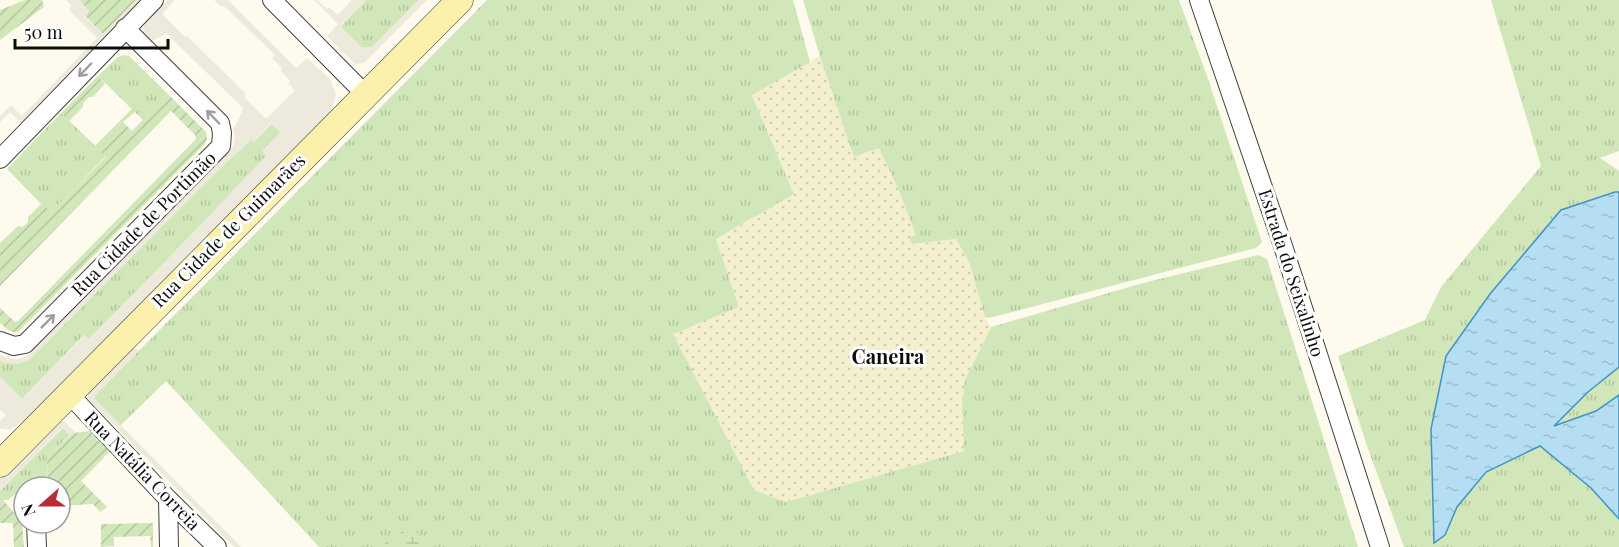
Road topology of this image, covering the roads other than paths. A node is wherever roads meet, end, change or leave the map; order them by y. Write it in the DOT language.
graph roads {
  1 [pos="154,0"];
  2 [pos="272,0"];
  3 [pos="459,0"];
  4 [pos="1198,0"];
  5 [pos="125,28"];
  6 [pos="365,94"];
  7 [pos="0,159"];
  8 [pos="0,341"];
  9 [pos="69,394"];
  10 [pos="0,464"];
  11 [pos="168,499"];
  12 [pos="169,547"];
  13 [pos="217,547"];
  14 [pos="1380,547"];
  1 -- 5 [label="street"];
  2 -- 6 [label="street"];
  3 -- 6 [label="main road, Rua Cidade de Guimarães"];
  4 -- 14 [label="street, Estrada do Seixalinho"];
  5 -- 7 [label="street, one-way"];
  8 -- 5 [label="street, Rua Cidade de Portimão, one-way"];
  6 -- 9 [label="main road, Rua Cidade de Guimarães"];
  9 -- 10 [label="main road, Rua Cidade de Guimarães"];
  9 -- 11 [label="street, Rua Natália Correia"];
  11 -- 12 [label="street"];
  11 -- 13 [label="street, Rua Natália Correia"];
}
